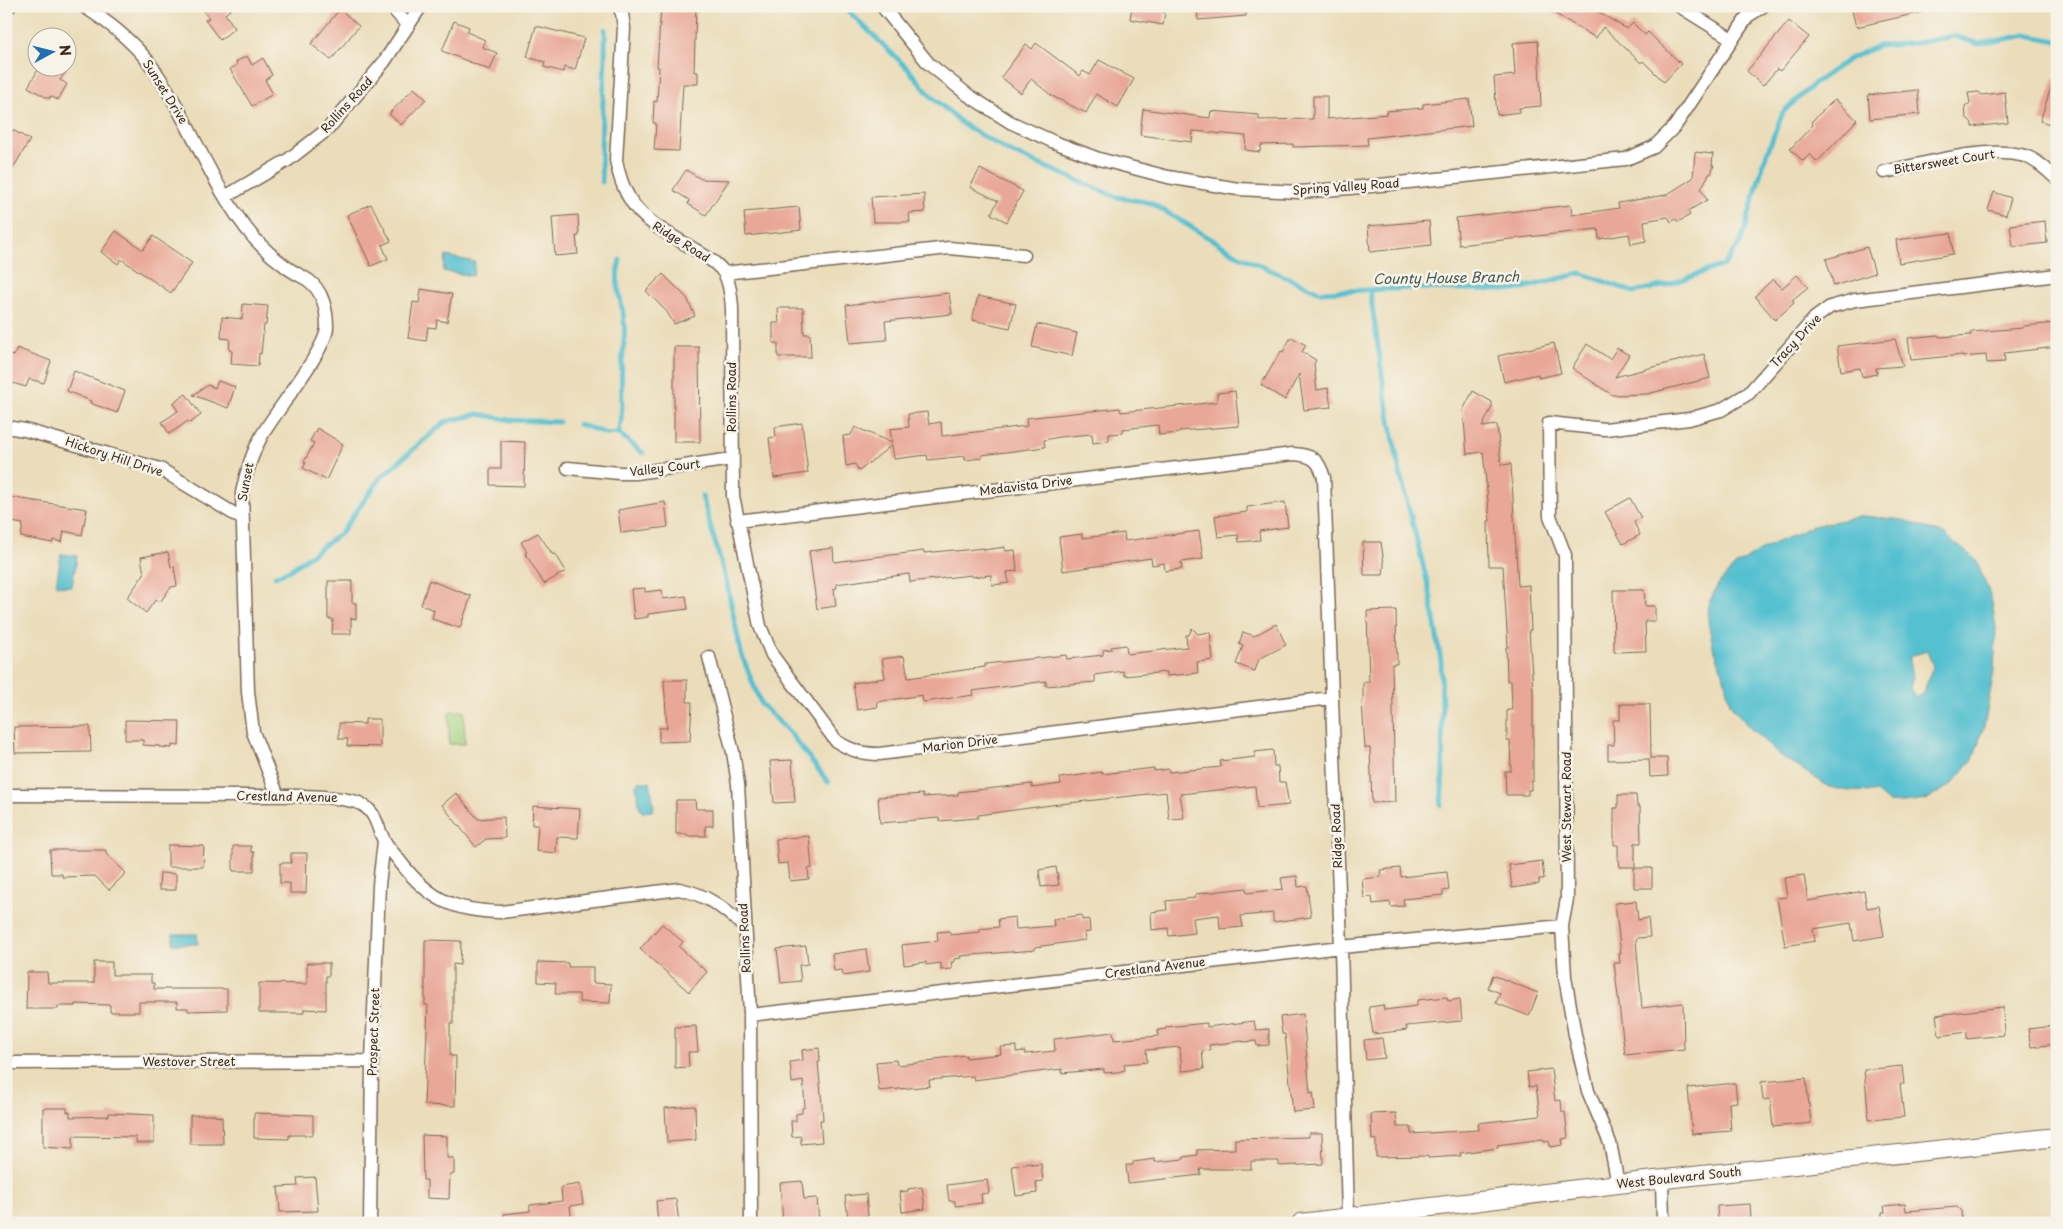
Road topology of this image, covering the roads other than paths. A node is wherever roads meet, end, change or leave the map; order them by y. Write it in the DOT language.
graph roads {
  1 [pos="10,6"];
  2 [pos="83,6"];
  3 [pos="391,6"];
  4 [pos="421,6"];
  5 [pos="618,6"];
  6 [pos="882,6"];
  7 [pos="1679,6"];
  8 [pos="1763,6"];
  9 [pos="6,9"];
  10 [pos="408,26"];
  11 [pos="1732,38"];
  12 [pos="1884,172"];
  13 [pos="2057,179"];
  14 [pos="225,197"];
  15 [pos="1024,255"];
  16 [pos="724,273"];
  17 [pos="2057,275"];
  18 [pos="1549,423"];
  19 [pos="6,427"];
  20 [pos="1314,458"];
  21 [pos="732,459"];
  22 [pos="568,468"];
  23 [pos="242,518"];
  24 [pos="738,521"];
  25 [pos="709,657"];
  26 [pos="1331,698"];
  27 [pos="6,795"];
  28 [pos="278,796"];
  29 [pos="384,841"];
  30 [pos="1562,926"];
  31 [pos="745,928"];
  32 [pos="1341,947"];
  33 [pos="750,1015"];
  34 [pos="372,1061"];
  35 [pos="6,1063"];
  36 [pos="2057,1137"];
  37 [pos="1662,1179"];
  38 [pos="1618,1184"];
  39 [pos="1348,1217"];
  40 [pos="370,1223"];
  41 [pos="751,1223"];
  42 [pos="1301,1223"];
  43 [pos="1663,1223"];
  1 -- 9 [label="street"];
  2 -- 14 [label="street, Sunset Drive"];
  3 -- 10 [label="street"];
  4 -- 10 [label="street, Rollins Road"];
  5 -- 16 [label="street, Ridge Road"];
  6 -- 11 [label="street, Spring Valley Road"];
  7 -- 11 [label="street"];
  8 -- 11 [label="street, Spring Valley Road"];
  10 -- 14 [label="street, Rollins Road"];
  12 -- 13 [label="street, Bittersweet Court"];
  14 -- 23 [label="street, Sunset"];
  15 -- 16 [label="street"];
  16 -- 21 [label="street, Rollins Road"];
  17 -- 18 [label="street, Tracy Drive"];
  18 -- 30 [label="street, West Stewart Road"];
  19 -- 23 [label="street, Hickory Hill Drive"];
  20 -- 24 [label="street, Medavista Drive"];
  20 -- 26 [label="street, Ridge Road"];
  21 -- 22 [label="street, Valley Court"];
  21 -- 24 [label="street, Rollins Road"];
  23 -- 28 [label="street, Sunset"];
  24 -- 26 [label="street, Marion Drive"];
  25 -- 31 [label="street, Rollins Road"];
  26 -- 32 [label="street, Ridge Road"];
  27 -- 28 [label="street, Crestland Avenue"];
  28 -- 29 [label="street, Crestland Avenue"];
  29 -- 31 [label="street, Crestland Avenue"];
  29 -- 34 [label="street, Prospect Street"];
  30 -- 32 [label="street, Crestland Avenue"];
  30 -- 38 [label="street, West Stewart Road"];
  31 -- 33 [label="street, Rollins Road"];
  32 -- 33 [label="street, Crestland Avenue"];
  32 -- 39 [label="street, Ridge Road"];
  33 -- 41 [label="street, Rollins Road"];
  34 -- 35 [label="street, Westover Street"];
  34 -- 40 [label="street, Prospect Street"];
  36 -- 37 [label="main road, West Boulevard South"];
  37 -- 38 [label="main road, West Boulevard South"];
  37 -- 43 [label="street"];
  38 -- 39 [label="main road, West Boulevard South"];
  39 -- 42 [label="main road, West Boulevard South"];
}
